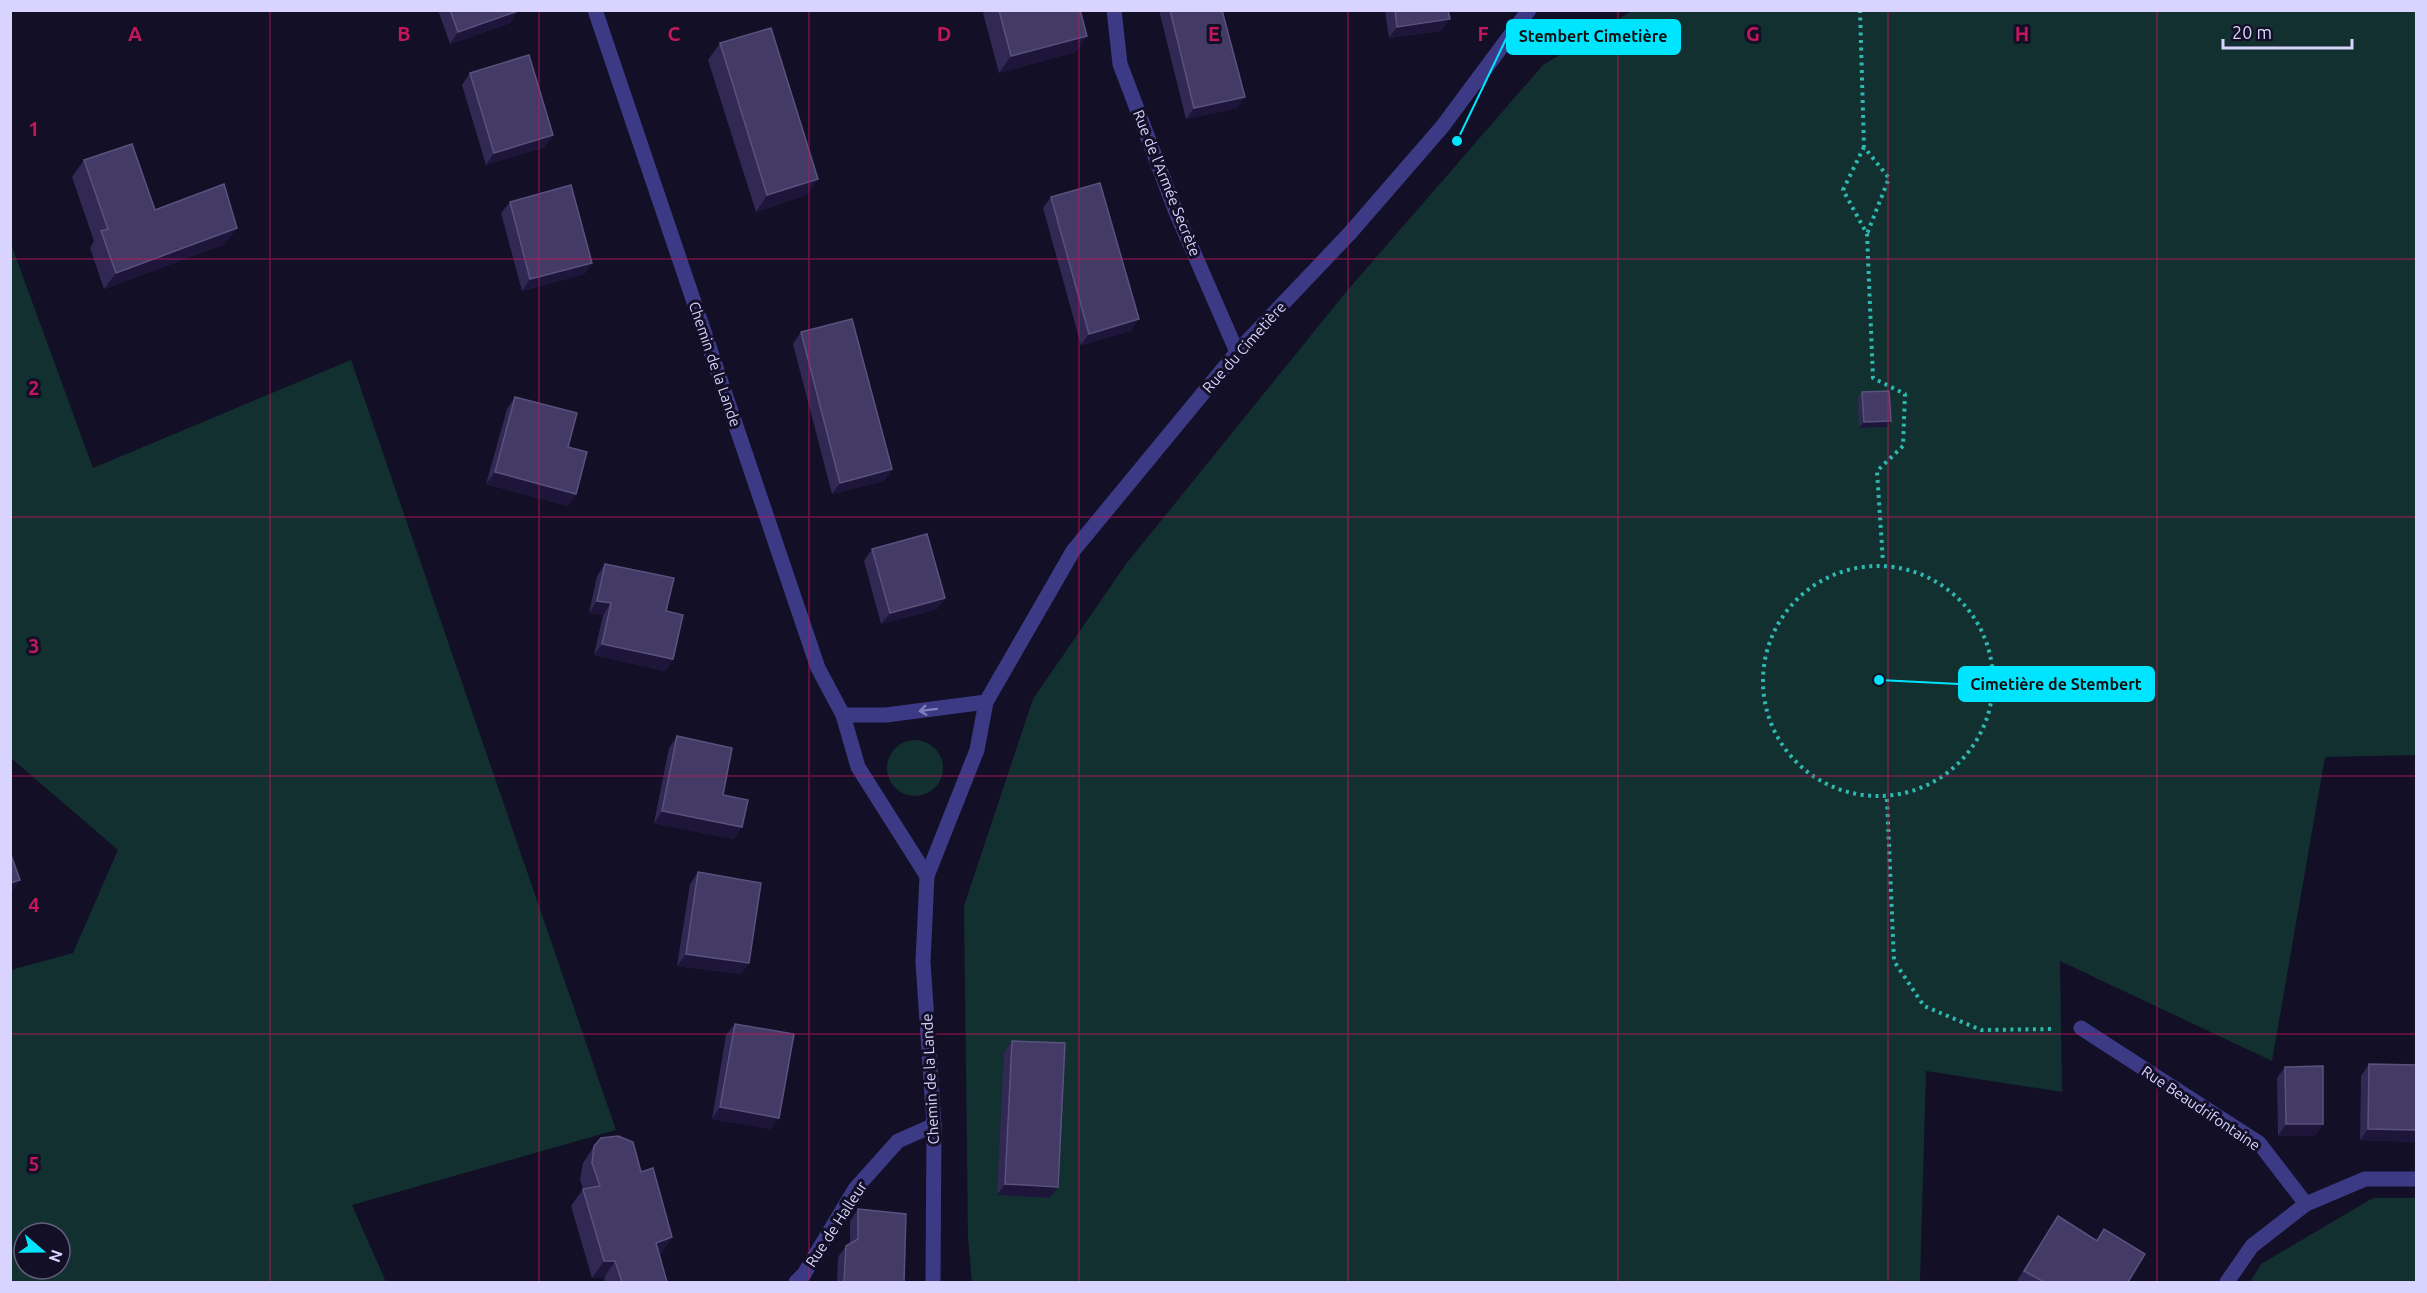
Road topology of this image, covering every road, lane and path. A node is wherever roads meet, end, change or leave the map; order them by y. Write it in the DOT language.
graph roads {
  1 [pos="595,10"];
  2 [pos="1114,10"];
  3 [pos="1529,10"];
  4 [pos="1860,10"];
  5 [pos="1864,147"];
  6 [pos="1867,234"];
  7 [pos="1237,352"];
  8 [pos="1883,562"];
  9 [pos="986,702"];
  10 [pos="843,715"];
  11 [pos="1887,799"];
  12 [pos="927,876"];
  13 [pos="2081,1028"];
  14 [pos="934,1125"];
  15 [pos="2416,1179"];
  16 [pos="2306,1204"];
  17 [pos="796,1282"];
  18 [pos="933,1282"];
  19 [pos="2227,1282"];
  1 -- 10 [label="street, Chemin de la Lande"];
  2 -- 7 [label="street, Rue de l'Armée Secrète"];
  3 -- 7 [label="street, Rue du Cimetière"];
  4 -- 5 [label="path"];
  5 -- 6 [label="path"];
  5 -- 6 [label="path"];
  6 -- 8 [label="path"];
  7 -- 9 [label="street, Rue du Cimetière"];
  8 -- 11 [label="path"];
  8 -- 11 [label="path"];
  9 -- 10 [label="street, one-way"];
  9 -- 12 [label="street, Rue du Cimetière"];
  10 -- 12 [label="street, Chemin de la Lande"];
  11 -- 13 [label="path"];
  12 -- 14 [label="street, Chemin de la Lande"];
  13 -- 16 [label="street, Rue Beaudrifontaine"];
  14 -- 17 [label="street, Rue de Halleur"];
  14 -- 18 [label="street, Chemin de la Lande"];
  15 -- 16 [label="street"];
  16 -- 19 [label="street"];
}
